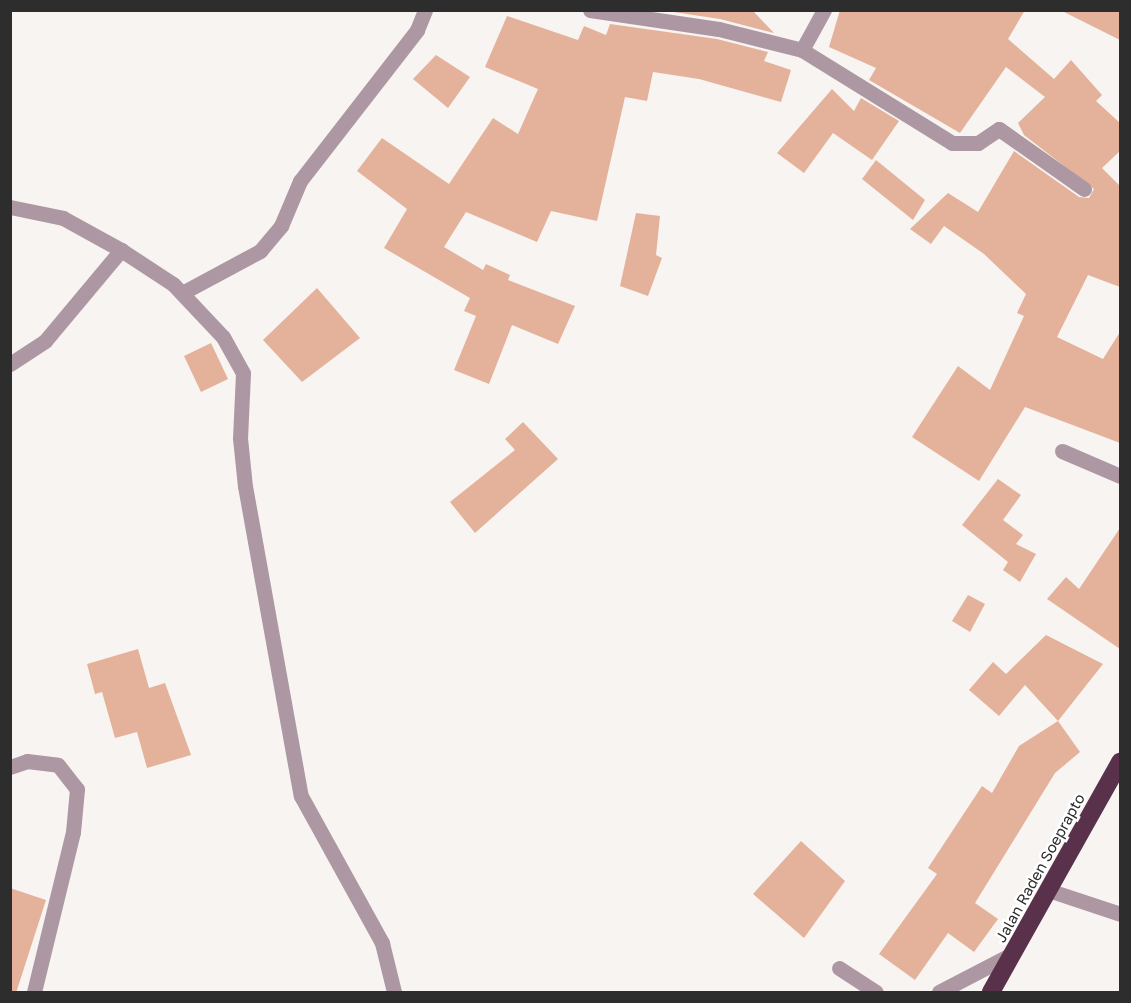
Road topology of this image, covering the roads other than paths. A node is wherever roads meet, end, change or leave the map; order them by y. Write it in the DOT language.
graph roads {
  1 [pos="425,10"];
  2 [pos="590,10"];
  3 [pos="824,10"];
  4 [pos="802,50"];
  5 [pos="1084,189"];
  6 [pos="10,207"];
  7 [pos="121,250"];
  8 [pos="182,293"];
  9 [pos="10,364"];
  10 [pos="1062,451"];
  11 [pos="1120,476"];
  12 [pos="1120,762"];
  13 [pos="10,767"];
  14 [pos="1048,890"];
  15 [pos="1120,914"];
  16 [pos="1012,954"];
  17 [pos="839,968"];
  18 [pos="34,993"];
  19 [pos="394,993"];
  20 [pos="876,993"];
  21 [pos="939,993"];
  22 [pos="992,993"];
  1 -- 8 [label="street"];
  2 -- 4 [label="street"];
  3 -- 4 [label="street"];
  4 -- 5 [label="street"];
  6 -- 7 [label="street"];
  7 -- 8 [label="street"];
  7 -- 9 [label="street"];
  8 -- 19 [label="street"];
  10 -- 11 [label="street"];
  12 -- 14 [label="highway, Jalan Raden Soeprapto"];
  13 -- 18 [label="street"];
  14 -- 15 [label="street"];
  14 -- 16 [label="highway, Jalan Raden Soeprapto"];
  16 -- 21 [label="street"];
  16 -- 22 [label="highway, Jalan Raden Soeprapto"];
  17 -- 20 [label="street"];
}
